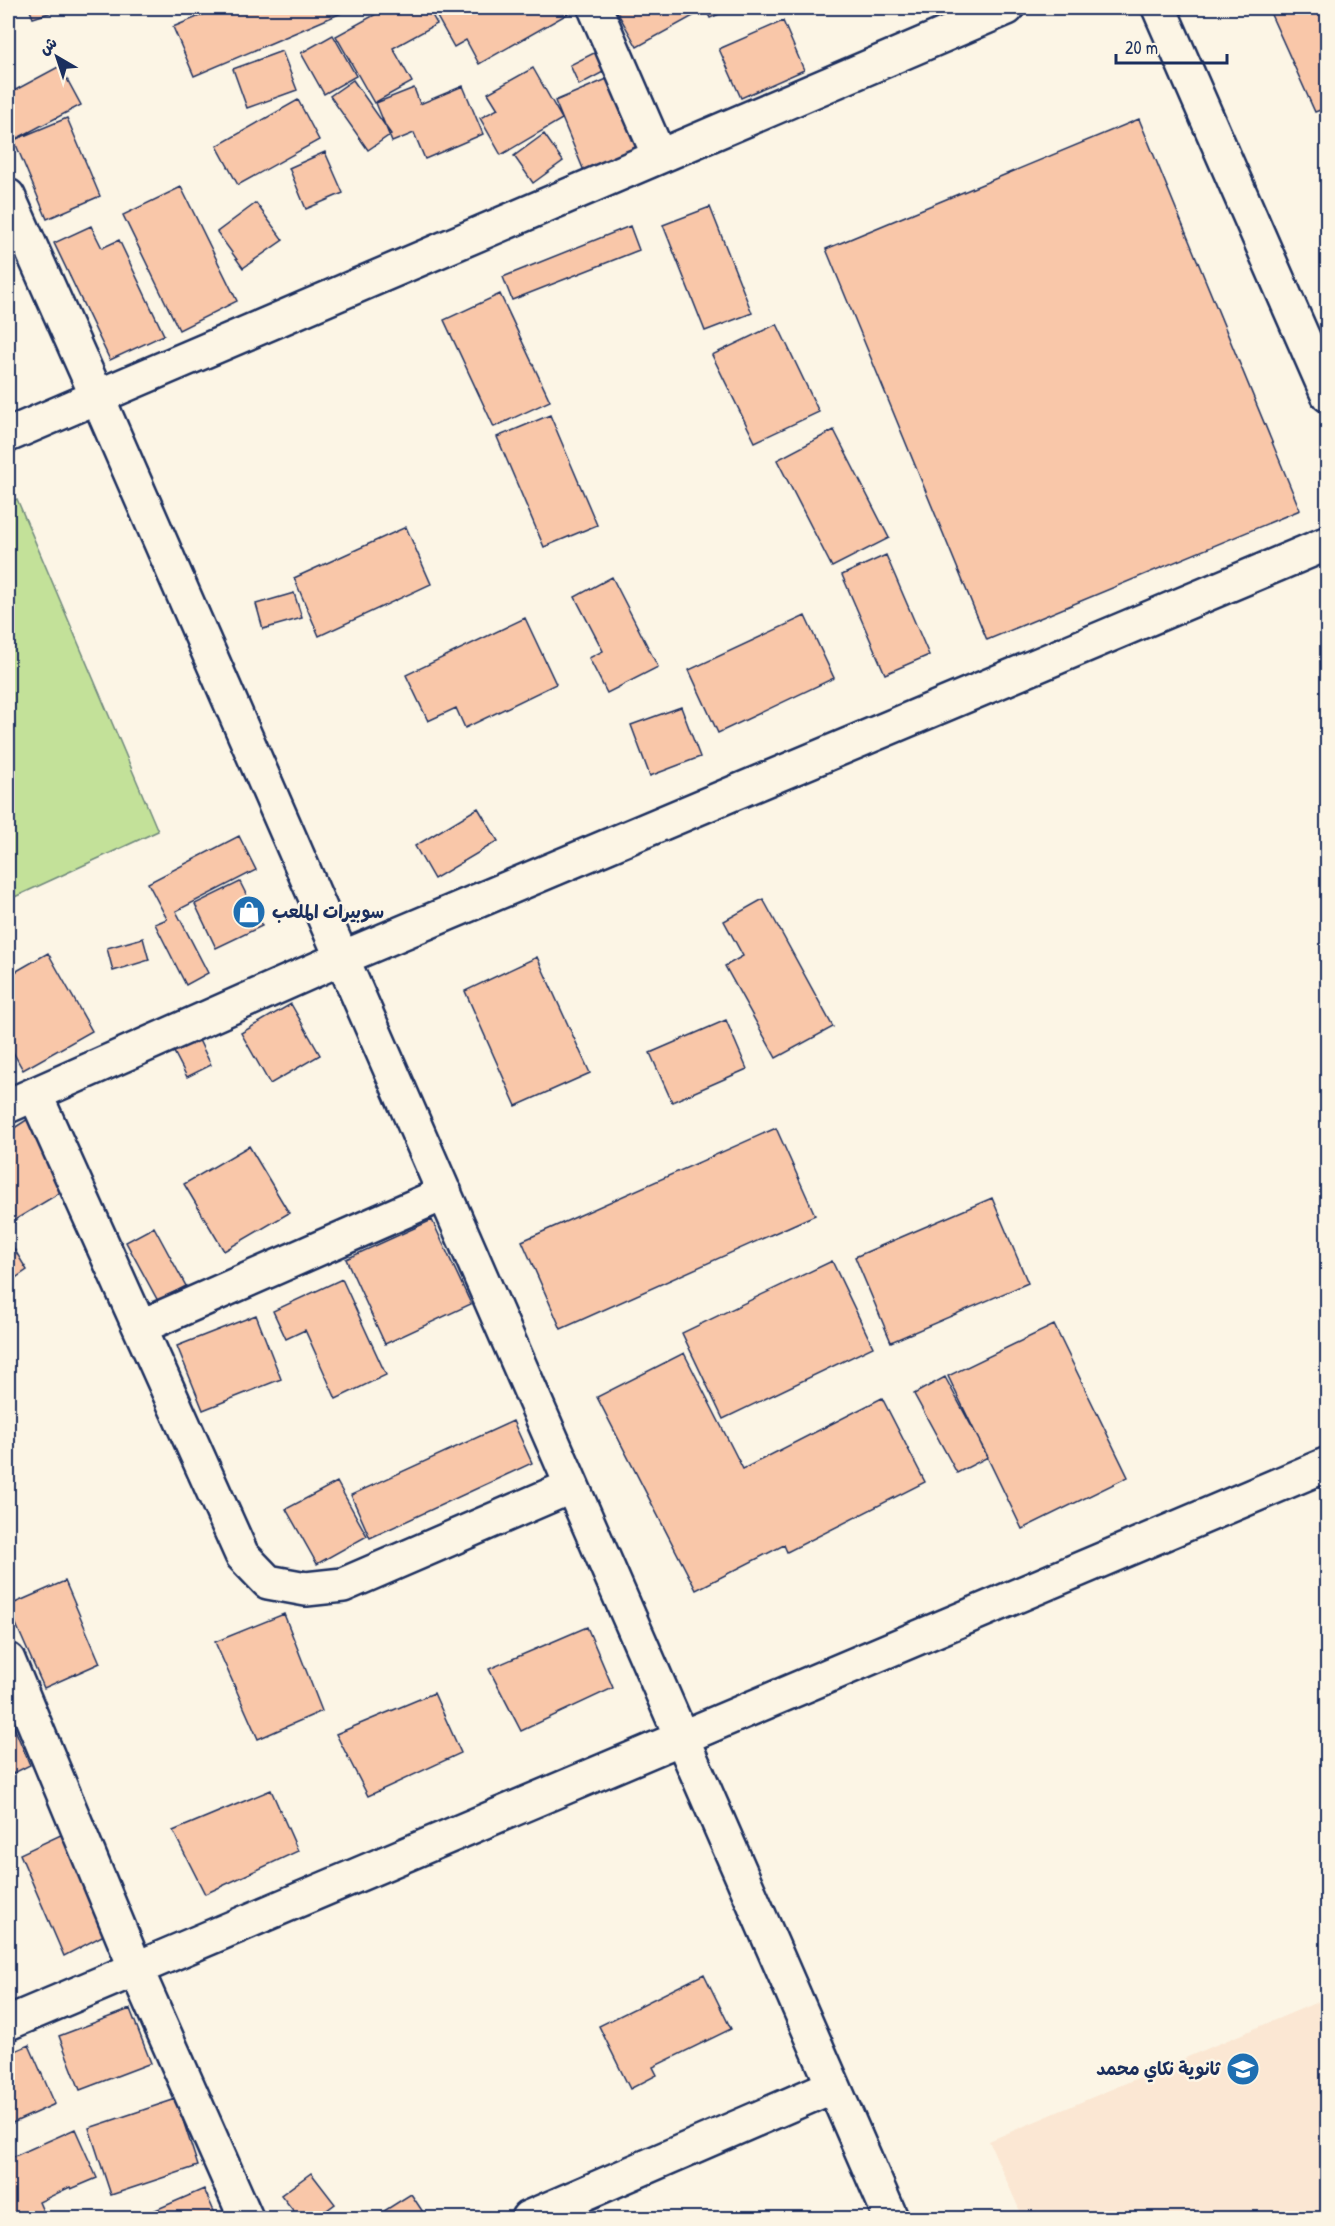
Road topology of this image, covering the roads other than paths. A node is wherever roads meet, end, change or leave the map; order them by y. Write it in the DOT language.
graph roads {
  1 [pos="595,8"];
  2 [pos="1007,8"];
  3 [pos="1159,8"];
  4 [pos="659,156"];
  5 [pos="8,196"];
  6 [pos="1328,395"];
  7 [pos="97,396"];
  8 [pos="8,435"];
  9 [pos="1328,543"];
  10 [pos="342,958"];
  11 [pos="21,1100"];
  12 [pos="445,1193"];
  13 [pos="140,1327"];
  14 [pos="1328,1464"];
  15 [pos="572,1486"];
  16 [pos="8,1660"];
  17 [pos="682,1738"];
  18 [pos="136,1969"];
  19 [pos="8,2023"];
  20 [pos="833,2086"];
  21 [pos="246,2218"];
  22 [pos="528,2218"];
  23 [pos="891,2218"];
  1 -- 4 [label="street"];
  2 -- 4 [label="street"];
  3 -- 6 [label="street"];
  4 -- 7 [label="street"];
  5 -- 7 [label="street"];
  7 -- 8 [label="street"];
  7 -- 10 [label="street"];
  9 -- 10 [label="street"];
  10 -- 11 [label="street"];
  10 -- 12 [label="street"];
  11 -- 13 [label="street"];
  12 -- 13 [label="street"];
  12 -- 15 [label="street"];
  13 -- 15 [label="street"];
  14 -- 17 [label="street"];
  15 -- 17 [label="street"];
  16 -- 18 [label="street"];
  17 -- 18 [label="street"];
  17 -- 20 [label="street"];
  18 -- 19 [label="street"];
  18 -- 21 [label="street"];
  20 -- 22 [label="street"];
  20 -- 23 [label="street"];
}
